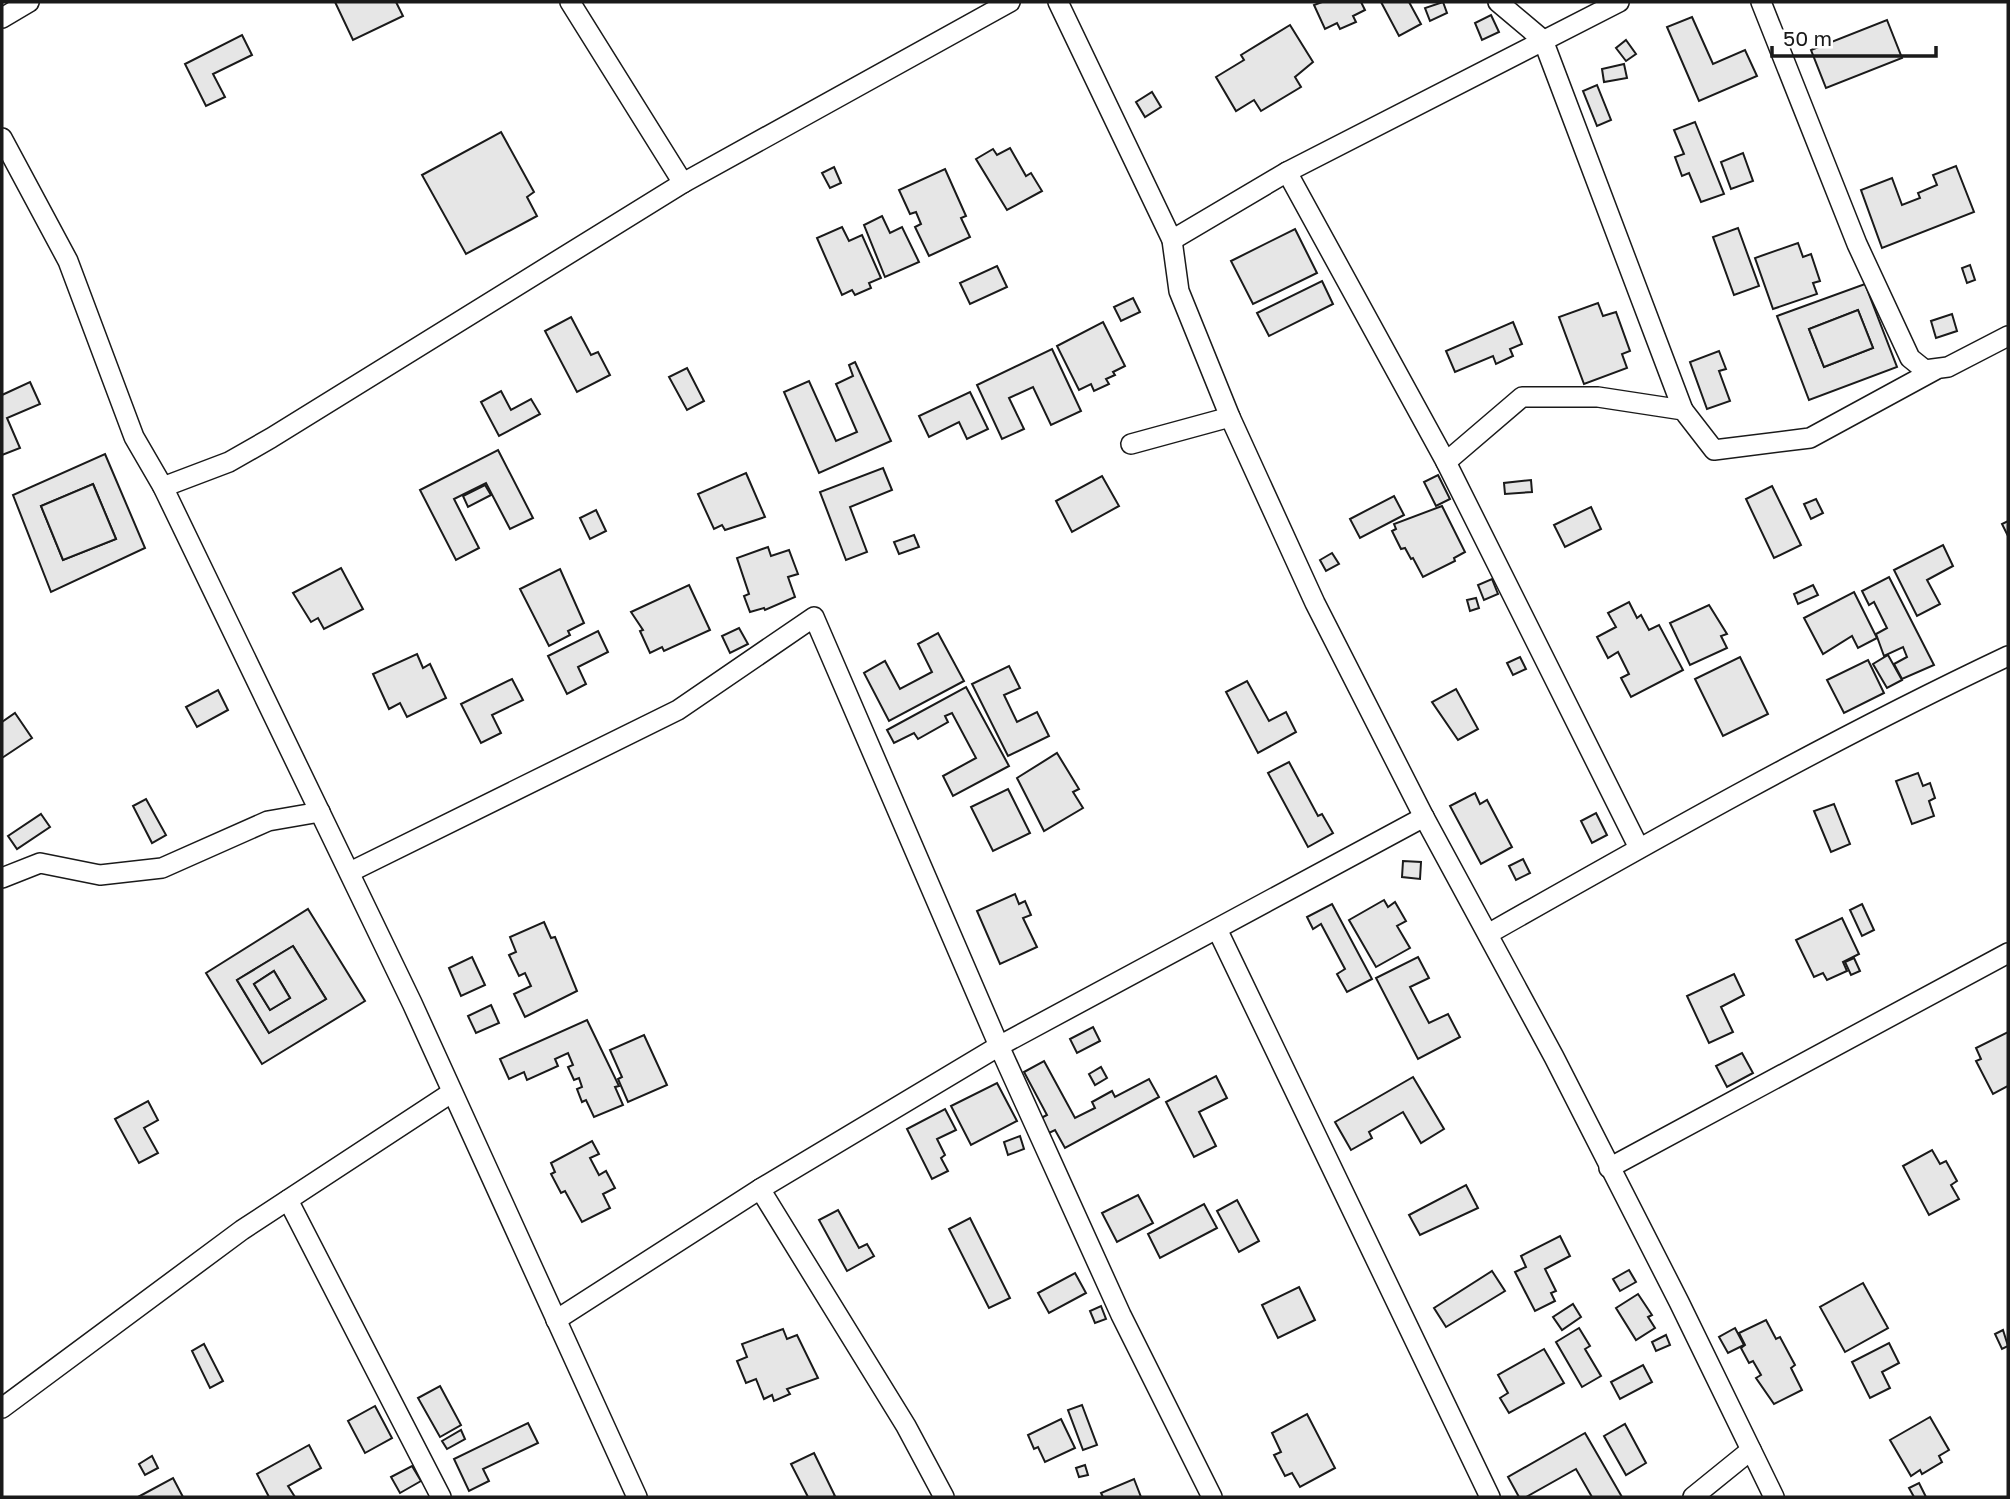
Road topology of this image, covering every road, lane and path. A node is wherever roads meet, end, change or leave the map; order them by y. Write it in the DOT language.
graph roads {
  1 [pos="29,2"];
  2 [pos="570,2"];
  3 [pos="1010,2"];
  4 [pos="1058,2"];
  5 [pos="1498,2"];
  6 [pos="1619,2"];
  7 [pos="1761,2"];
  8 [pos="2,18"];
  9 [pos="1543,40"];
  10 [pos="2,138"];
  11 [pos="1287,172"];
  12 [pos="683,183"];
  13 [pos="1172,240"];
  14 [pos="2008,336"];
  15 [pos="1936,370"];
  16 [pos="1683,410"];
  17 [pos="1230,417"];
  18 [pos="1131,444"];
  19 [pos="1446,462"];
  20 [pos="163,487"];
  21 [pos="2008,656"];
  22 [pos="320,812"];
  23 [pos="1424,817"];
  24 [pos="1639,848"];
  25 [pos="350,872"];
  26 [pos="2,878"];
  27 [pos="1217,929"];
  28 [pos="1488,934"];
  29 [pos="2008,953"];
  30 [pos="999,1046"];
  31 [pos="451,1093"];
  32 [pos="1609,1168"];
  33 [pos="760,1189"];
  34 [pos="288,1200"];
  35 [pos="556,1320"];
  36 [pos="2,1408"];
  37 [pos="1751,1450"];
  38 [pos="440,1497"];
  39 [pos="637,1497"];
  40 [pos="944,1497"];
  41 [pos="1212,1497"];
  42 [pos="1490,1497"];
  43 [pos="1693,1497"];
  44 [pos="1774,1497"];
  1 -- 8 [label="street"];
  2 -- 12 [label="street"];
  3 -- 12 [label="street"];
  4 -- 13 [label="street"];
  5 -- 9 [label="street"];
  6 -- 9 [label="street"];
  7 -- 15 [label="street"];
  9 -- 11 [label="street"];
  9 -- 16 [label="street"];
  10 -- 20 [label="street"];
  11 -- 13 [label="street"];
  11 -- 19 [label="street"];
  12 -- 20 [label="street"];
  13 -- 17 [label="street"];
  14 -- 15 [label="street"];
  15 -- 16 [label="street"];
  16 -- 19 [label="street"];
  17 -- 18 [label="street"];
  17 -- 23 [label="street"];
  19 -- 24 [label="street"];
  20 -- 22 [label="street"];
  21 -- 24 [label="street"];
  22 -- 25 [label="street"];
  22 -- 26 [label="street"];
  23 -- 27 [label="street"];
  23 -- 28 [label="street"];
  24 -- 28 [label="street"];
  25 -- 30 [label="street"];
  25 -- 31 [label="street"];
  27 -- 30 [label="street"];
  27 -- 42 [label="street"];
  28 -- 32 [label="street"];
  29 -- 32 [label="street"];
  30 -- 33 [label="street"];
  30 -- 41 [label="street"];
  31 -- 34 [label="street"];
  31 -- 35 [label="street"];
  32 -- 37 [label="street"];
  33 -- 35 [label="street"];
  33 -- 40 [label="street"];
  34 -- 36 [label="street"];
  34 -- 38 [label="street"];
  35 -- 39 [label="street"];
  37 -- 43 [label="street"];
  37 -- 44 [label="street"];
}
